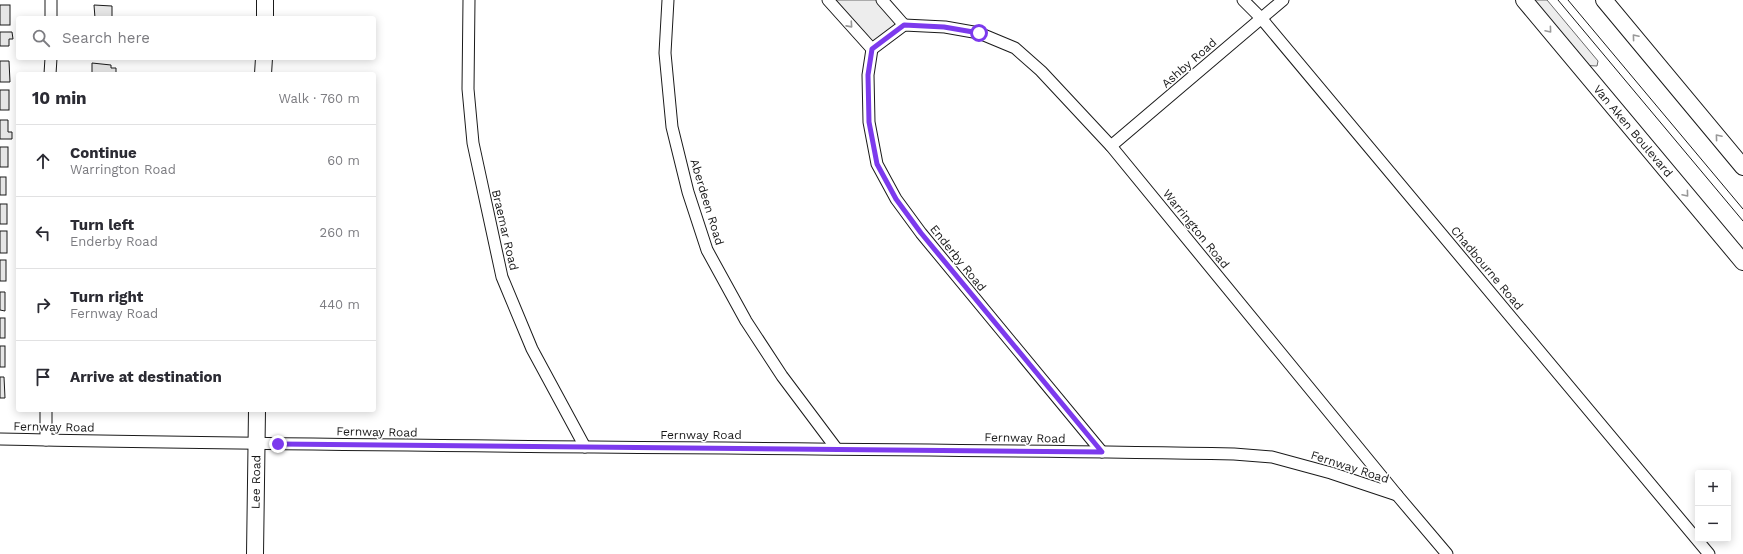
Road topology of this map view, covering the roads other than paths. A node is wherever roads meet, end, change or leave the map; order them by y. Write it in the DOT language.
graph roads {
  1 [pos="51,0"];
  2 [pos="265,0"];
  3 [pos="469,0"];
  4 [pos="668,0"];
  5 [pos="828,0"];
  6 [pos="882,0"];
  7 [pos="1243,0"];
  8 [pos="1283,0"];
  9 [pos="1524,0"];
  10 [pos="1604,0"];
  11 [pos="51,16"];
  12 [pos="264,16"];
  13 [pos="1261,18"];
  14 [pos="904,25"];
  15 [pos="872,49"];
  16 [pos="51,60"];
  17 [pos="264,60"];
  18 [pos="50,72"];
  19 [pos="263,72"];
  20 [pos="1112,146"];
  21 [pos="1743,167"];
  22 [pos="1743,262"];
  23 [pos="46,412"];
  24 [pos="257,412"];
  25 [pos="0,440"];
  26 [pos="46,440"];
  27 [pos="256,444"];
  28 [pos="585,447"];
  29 [pos="836,448"];
  30 [pos="1102,452"];
  31 [pos="1397,496"];
  32 [pos="255,554"];
  33 [pos="1447,554"];
  34 [pos="1709,554"];
  1 -- 11 [label="street"];
  2 -- 12 [label="main road"];
  3 -- 28 [label="street, Braemar Road"];
  4 -- 29 [label="street, Aberdeen Road"];
  5 -- 15 [label="street, one-way"];
  6 -- 14 [label="street"];
  7 -- 13 [label="street, Chadbourne Road"];
  8 -- 13 [label="street, Ashby Road"];
  9 -- 22 [label="main road, Van Aken Boulevard, one-way"];
  21 -- 10 [label="main road, one-way"];
  13 -- 20 [label="street, Ashby Road"];
  13 -- 34 [label="street, Chadbourne Road"];
  14 -- 15 [label="street"];
  14 -- 20 [label="street, Warrington Road"];
  15 -- 30 [label="street, Enderby Road"];
  16 -- 18 [label="street"];
  17 -- 19 [label="main road"];
  20 -- 31 [label="street, Warrington Road"];
  23 -- 26 [label="street"];
  24 -- 27 [label="main road, Lee Road"];
  25 -- 26 [label="street, Fernway Road"];
  26 -- 27 [label="street, Fernway Road"];
  27 -- 28 [label="street, Fernway Road"];
  27 -- 32 [label="main road, Lee Road"];
  28 -- 29 [label="street, Fernway Road"];
  29 -- 30 [label="street, Fernway Road"];
  30 -- 31 [label="street, Fernway Road"];
  31 -- 33 [label="street, Warrington Road"];
}
